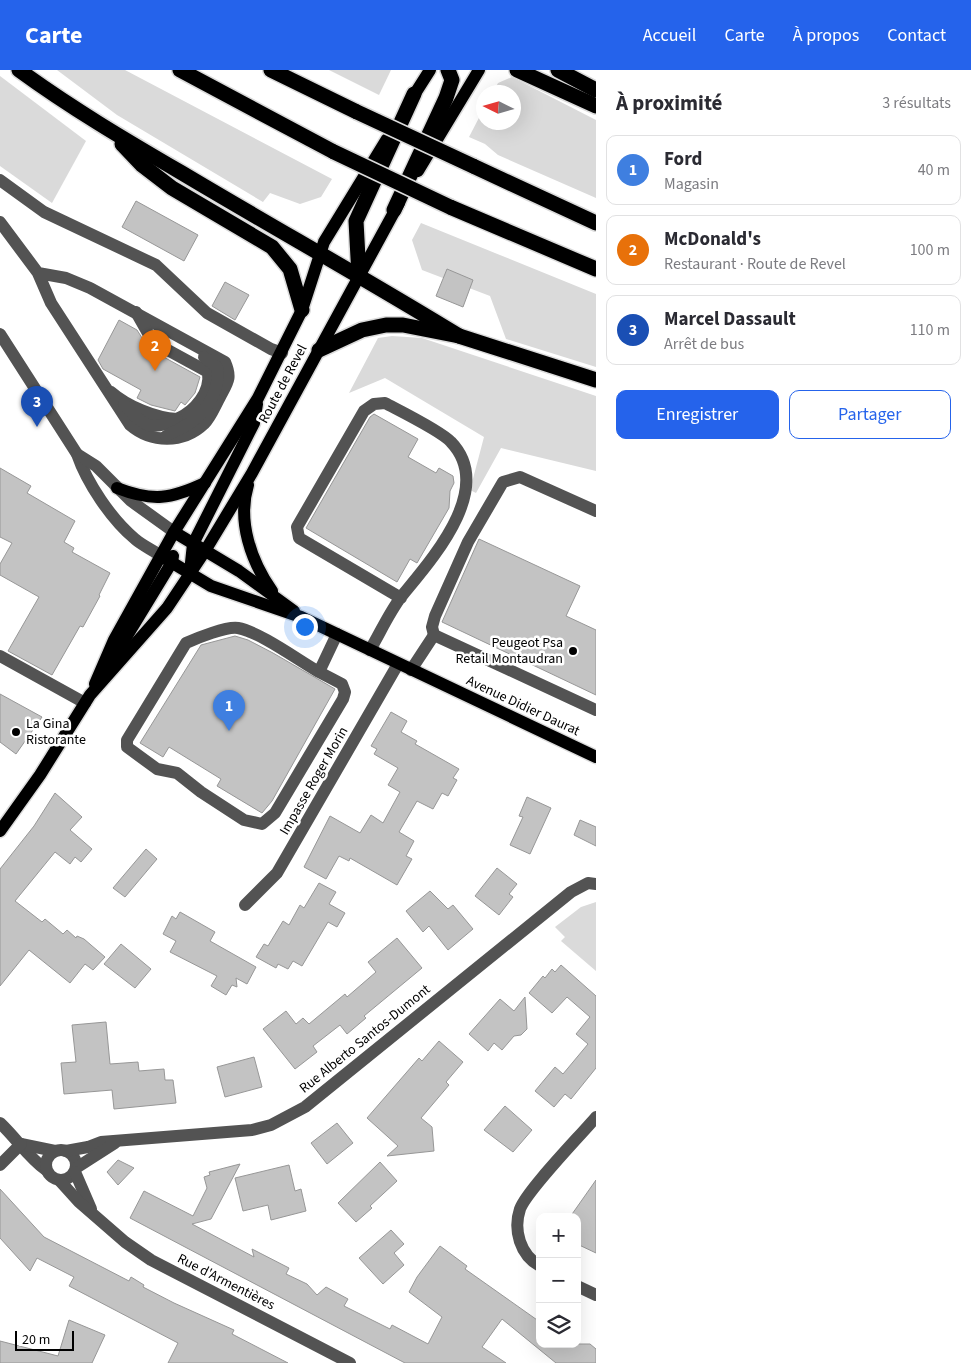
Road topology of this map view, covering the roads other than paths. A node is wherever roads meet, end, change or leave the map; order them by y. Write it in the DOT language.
graph roads {
  1 [pos="19,70"];
  2 [pos="180,70"];
  3 [pos="271,70"];
  4 [pos="430,70"];
  5 [pos="448,70"];
  6 [pos="479,70"];
  7 [pos="517,70"];
  8 [pos="558,70"];
  9 [pos="596,90"];
  10 [pos="414,94"];
  11 [pos="596,106"];
  12 [pos="109,130"];
  13 [pos="0,180"];
  14 [pos="394,210"];
  15 [pos="596,223"];
  16 [pos="2,229"];
  17 [pos="321,256"];
  18 [pos="596,269"];
  19 [pos="38,273"];
  20 [pos="359,276"];
  21 [pos="302,310"];
  22 [pos="136,312"];
  23 [pos="0,334"];
  24 [pos="459,336"];
  25 [pos="319,350"];
  26 [pos="282,353"];
  27 [pos="596,380"];
  28 [pos="102,383"];
  29 [pos="258,398"];
  30 [pos="77,454"];
  31 [pos="252,473"];
  32 [pos="205,482"];
  33 [pos="117,488"];
  34 [pos="596,511"];
  35 [pos="174,532"];
  36 [pos="192,544"];
  37 [pos="205,551"];
  38 [pos="167,559"];
  39 [pos="190,574"];
  40 [pos="278,598"];
  41 [pos="401,598"];
  42 [pos="302,617"];
  43 [pos="337,634"];
  44 [pos="434,635"];
  45 [pos="370,650"];
  46 [pos="0,656"];
  47 [pos="398,664"];
  48 [pos="411,670"];
  49 [pos="319,672"];
  50 [pos="88,699"];
  51 [pos="596,710"];
  52 [pos="596,757"];
  53 [pos="0,831"];
  54 [pos="596,884"];
  55 [pos="245,905"];
  56 [pos="596,1117"];
  57 [pos="0,1123"];
  58 [pos="120,1140"];
  59 [pos="21,1144"];
  60 [pos="60,1151"];
  61 [pos="0,1165"];
  62 [pos="46,1170"];
  63 [pos="75,1170"];
  64 [pos="60,1181"];
  65 [pos="95,1216"];
  66 [pos="536,1264"];
  67 [pos="581,1288"];
  68 [pos="596,1295"];
  69 [pos="350,1363"];
  1 -- 12 [label="highway"];
  2 -- 18 [label="highway, bridge"];
  3 -- 15 [label="highway, bridge"];
  4 -- 10 [label="main road, Route de Revel"];
  5 -- 14 [label="highway"];
  6 -- 14 [label="main road, Route de Revel"];
  7 -- 11 [label="highway"];
  8 -- 9 [label="highway"];
  10 -- 17 [label="main road, Route de Revel"];
  10 -- 20 [label="highway"];
  12 -- 17 [label="highway"];
  12 -- 21 [label="highway"];
  13 -- 26 [label="street"];
  14 -- 20 [label="main road, Route de Revel"];
  16 -- 19 [label="street"];
  17 -- 20 [label="highway"];
  17 -- 21 [label="main road, Route de Revel"];
  19 -- 22 [label="street"];
  19 -- 28 [label="street"];
  20 -- 24 [label="highway"];
  20 -- 25 [label="main road, Route de Revel"];
  21 -- 26 [label="main road, Route de Revel"];
  22 -- 28 [label="street"];
  22 -- 28 [label="street"];
  23 -- 30 [label="street"];
  24 -- 25 [label="highway"];
  24 -- 27 [label="highway"];
  25 -- 31 [label="main road, Route de Revel"];
  26 -- 29 [label="main road, Route de Revel"];
  29 -- 32 [label="main road, Route de Revel"];
  29 -- 36 [label="main road"];
  30 -- 33 [label="street"];
  30 -- 38 [label="street"];
  31 -- 37 [label="main road, Route de Revel"];
  31 -- 40 [label="main road, Avenue Didier Daurat"];
  32 -- 33 [label="main road"];
  32 -- 35 [label="main road, Route de Revel"];
  33 -- 35 [label="street"];
  34 -- 44 [label="street"];
  35 -- 36 [label="main road, Avenue Didier Daurat"];
  35 -- 38 [label="main road, Route de Revel"];
  36 -- 37 [label="main road, Avenue Didier Daurat"];
  36 -- 39 [label="main road"];
  37 -- 39 [label="main road, Route de Revel"];
  37 -- 40 [label="main road, Avenue Didier Daurat"];
  38 -- 39 [label="main road, Avenue Didier Daurat"];
  38 -- 50 [label="main road, Route de Revel"];
  39 -- 42 [label="main road, Avenue Didier Daurat"];
  39 -- 50 [label="main road, Route de Revel"];
  40 -- 42 [label="main road, Avenue Didier Daurat"];
  41 -- 41 [label="street"];
  41 -- 45 [label="street"];
  42 -- 43 [label="main road, Avenue Didier Daurat"];
  43 -- 45 [label="main road, Avenue Didier Daurat"];
  43 -- 49 [label="street"];
  44 -- 48 [label="street"];
  44 -- 51 [label="street"];
  45 -- 47 [label="main road, Avenue Didier Daurat"];
  46 -- 50 [label="street"];
  47 -- 48 [label="main road, Avenue Didier Daurat"];
  47 -- 55 [label="street, Impasse Roger Morin"];
  48 -- 52 [label="main road, Avenue Didier Daurat"];
  49 -- 49 [label="street"];
  50 -- 53 [label="main road, Route de Revel"];
  54 -- 58 [label="street, Rue Alberto Santos-Dumont"];
  56 -- 66 [label="street"];
  57 -- 59 [label="street"];
  58 -- 60 [label="street, Rue Alberto Santos-Dumont"];
  58 -- 63 [label="street, Rue Alberto Santos-Dumont"];
  59 -- 60 [label="street"];
  59 -- 61 [label="street"];
  59 -- 62 [label="street"];
  60 -- 62 [label="street"];
  60 -- 63 [label="street"];
  62 -- 64 [label="street"];
  63 -- 64 [label="street"];
  63 -- 65 [label="street, Rue d'Armentières"];
  64 -- 65 [label="street, Rue d'Armentières"];
  65 -- 69 [label="street, Rue d'Armentières"];
  67 -- 68 [label="street"];
}
